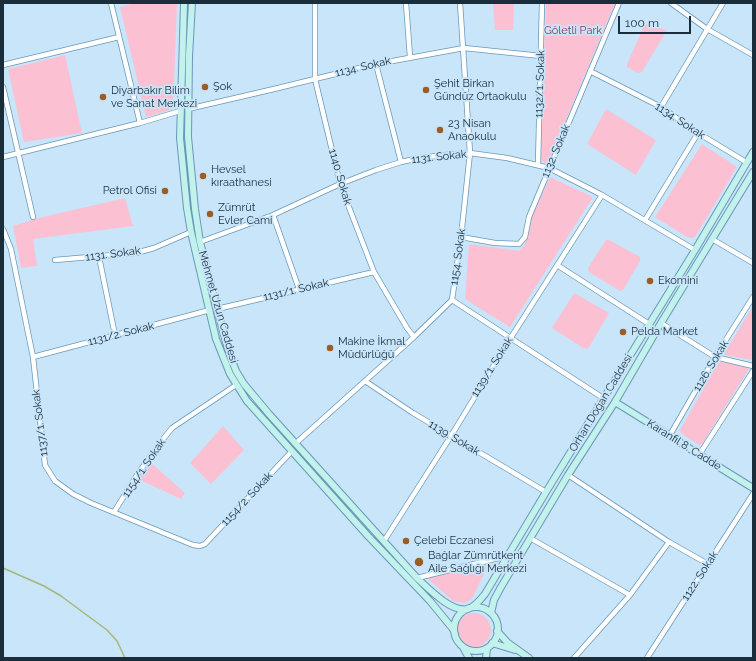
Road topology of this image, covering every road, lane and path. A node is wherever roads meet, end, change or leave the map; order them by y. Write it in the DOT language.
graph roads {
  1 [pos="112,3"];
  2 [pos="184,3"];
  3 [pos="192,3"];
  4 [pos="316,3"];
  5 [pos="406,3"];
  6 [pos="460,3"];
  7 [pos="542,3"];
  8 [pos="618,3"];
  9 [pos="671,3"];
  10 [pos="723,3"];
  11 [pos="707,29"];
  12 [pos="119,37"];
  13 [pos="464,48"];
  14 [pos="753,55"];
  15 [pos="541,56"];
  16 [pos="410,57"];
  17 [pos="376,64"];
  18 [pos="3,65"];
  19 [pos="590,72"];
  20 [pos="315,79"];
  21 [pos="3,87"];
  22 [pos="661,107"];
  23 [pos="188,109"];
  24 [pos="180,111"];
  25 [pos="140,123"];
  26 [pos="698,133"];
  27 [pos="753,152"];
  28 [pos="18,153"];
  29 [pos="470,153"];
  30 [pos="3,157"];
  31 [pos="401,162"];
  32 [pos="746,162"];
  33 [pos="538,164"];
  34 [pos="549,168"];
  35 [pos="753,172"];
  36 [pos="340,184"];
  37 [pos="602,195"];
  38 [pos="273,215"];
  39 [pos="33,217"];
  40 [pos="645,220"];
  41 [pos="3,229"];
  42 [pos="191,232"];
  43 [pos="461,237"];
  44 [pos="712,239"];
  45 [pos="200,242"];
  46 [pos="695,250"];
  47 [pos="99,257"];
  48 [pos="55,260"];
  49 [pos="753,263"];
  50 [pos="557,264"];
  51 [pos="374,272"];
  52 [pos="299,289"];
  53 [pos="753,297"];
  54 [pos="452,300"];
  55 [pos="217,309"];
  56 [pos="210,310"];
  57 [pos="660,323"];
  58 [pos="648,324"];
  59 [pos="115,335"];
  60 [pos="414,337"];
  61 [pos="510,339"];
  62 [pos="33,356"];
  63 [pos="716,357"];
  64 [pos="753,366"];
  65 [pos="753,371"];
  66 [pos="365,381"];
  67 [pos="236,385"];
  68 [pos="603,398"];
  69 [pos="615,402"];
  70 [pos="670,435"];
  71 [pos="451,436"];
  72 [pos="296,443"];
  73 [pos="292,451"];
  74 [pos="699,455"];
  75 [pos="568,475"];
  76 [pos="753,488"];
  77 [pos="546,492"];
  78 [pos="753,494"];
  79 [pos="114,512"];
  80 [pos="530,538"];
  81 [pos="384,541"];
  82 [pos="669,542"];
  83 [pos="200,546"];
  84 [pos="507,556"];
  85 [pos="708,564"];
  86 [pos="417,578"];
  87 [pos="630,595"];
  88 [pos="468,609"];
  89 [pos="490,613"];
  90 [pos="497,631"];
  91 [pos="455,634"];
  92 [pos="490,645"];
  93 [pos="464,647"];
  94 [pos="520,652"];
  95 [pos="469,658"];
  96 [pos="486,658"];
  97 [pos="529,658"];
  98 [pos="574,658"];
  99 [pos="647,658"];
  1 -- 12 [label="street"];
  2 -- 24 [label="main road"];
  3 -- 23 [label="main road, Mehmet Uzun Caddesi"];
  4 -- 20 [label="street, 1140. Sokak"];
  5 -- 16 [label="street"];
  6 -- 13 [label="street, 1154. Sokak"];
  7 -- 15 [label="street, 1132/1. Sokak"];
  8 -- 19 [label="street, 1132. Sokak"];
  9 -- 11 [label="street"];
  10 -- 11 [label="street"];
  11 -- 14 [label="street"];
  11 -- 22 [label="street"];
  12 -- 18 [label="street"];
  12 -- 25 [label="street"];
  13 -- 15 [label="street, 1134. Sokak"];
  13 -- 16 [label="street, 1134. Sokak"];
  13 -- 29 [label="street, 1154. Sokak"];
  15 -- 33 [label="street, 1132/1. Sokak"];
  16 -- 17 [label="street, 1134. Sokak"];
  17 -- 20 [label="street, 1134. Sokak"];
  17 -- 31 [label="street"];
  19 -- 22 [label="street, 1134. Sokak"];
  19 -- 34 [label="street, 1132. Sokak"];
  20 -- 23 [label="street, 1134. Sokak"];
  20 -- 36 [label="street, 1140. Sokak"];
  21 -- 28 [label="street"];
  22 -- 26 [label="street, 1134. Sokak"];
  23 -- 45 [label="main road, Mehmet Uzun Caddesi"];
  24 -- 25 [label="street"];
  24 -- 42 [label="main road"];
  25 -- 28 [label="street"];
  26 -- 32 [label="street, 1134. Sokak"];
  26 -- 40 [label="street"];
  27 -- 32 [label="main road, Orhan Doğan Caddesi"];
  28 -- 30 [label="street"];
  28 -- 39 [label="street"];
  29 -- 31 [label="street, 1131. Sokak"];
  29 -- 33 [label="street, 1131. Sokak"];
  29 -- 43 [label="street, 1154. Sokak"];
  31 -- 36 [label="street, 1131. Sokak"];
  32 -- 46 [label="main road, Orhan Doğan Caddesi"];
  33 -- 34 [label="street, 1131. Sokak"];
  34 -- 37 [label="street, 1131. Sokak"];
  34 -- 43 [label="street, 1132. Sokak"];
  35 -- 44 [label="main road"];
  36 -- 38 [label="street, 1131. Sokak"];
  36 -- 51 [label="street, 1140. Sokak"];
  37 -- 40 [label="street, 1131. Sokak"];
  37 -- 50 [label="street, 1139/1. Sokak"];
  38 -- 45 [label="street, 1131. Sokak"];
  38 -- 52 [label="street"];
  40 -- 46 [label="street, 1131. Sokak"];
  41 -- 62 [label="street, 1137/1. Sokak"];
  42 -- 47 [label="street, 1131. Sokak"];
  42 -- 56 [label="main road"];
  43 -- 54 [label="street, 1154. Sokak"];
  44 -- 49 [label="street"];
  44 -- 57 [label="main road"];
  45 -- 55 [label="main road, Mehmet Uzun Caddesi"];
  46 -- 58 [label="main road, Orhan Doğan Caddesi"];
  47 -- 48 [label="street, 1131. Sokak"];
  47 -- 59 [label="street"];
  50 -- 58 [label="street"];
  50 -- 61 [label="street, 1139/1. Sokak"];
  51 -- 52 [label="street, 1131/1. Sokak"];
  51 -- 60 [label="street, 1140. Sokak"];
  52 -- 55 [label="street, 1131/1. Sokak"];
  53 -- 63 [label="street, 1126. Sokak"];
  54 -- 60 [label="street, 1154. Sokak"];
  54 -- 61 [label="street"];
  55 -- 72 [label="main road, Mehmet Uzun Caddesi"];
  56 -- 59 [label="street, 1131/2. Sokak"];
  56 -- 67 [label="main road"];
  57 -- 63 [label="street"];
  57 -- 69 [label="main road"];
  58 -- 68 [label="main road, Orhan Doğan Caddesi"];
  59 -- 62 [label="street, 1131/2. Sokak"];
  60 -- 66 [label="street, 1154. Sokak"];
  61 -- 68 [label="street"];
  61 -- 71 [label="street, 1139/1. Sokak"];
  62 -- 79 [label="street, 1137/1. Sokak"];
  63 -- 64 [label="street"];
  63 -- 70 [label="street, 1126. Sokak"];
  65 -- 74 [label="street"];
  66 -- 71 [label="street, 1139. Sokak"];
  66 -- 72 [label="street, 1154. Sokak"];
  67 -- 73 [label="main road"];
  67 -- 79 [label="street, 1154/1. Sokak"];
  68 -- 77 [label="main road, Orhan Doğan Caddesi"];
  69 -- 70 [label="main road, Karanfil 8. Cadde"];
  69 -- 75 [label="main road"];
  70 -- 74 [label="main road, Karanfil 8. Cadde"];
  71 -- 77 [label="street, 1139. Sokak"];
  71 -- 81 [label="street, 1139/1. Sokak"];
  72 -- 81 [label="main road, Mehmet Uzun Caddesi"];
  73 -- 83 [label="street, 1154/2. Sokak"];
  73 -- 91 [label="main road"];
  74 -- 76 [label="main road, Karanfil 8. Cadde"];
  75 -- 80 [label="main road"];
  75 -- 82 [label="street"];
  77 -- 84 [label="main road, Orhan Doğan Caddesi"];
  78 -- 85 [label="street, 1122. Sokak"];
  79 -- 83 [label="street, 1137/1. Sokak"];
  80 -- 87 [label="street"];
  80 -- 89 [label="main road"];
  81 -- 86 [label="main road, Mehmet Uzun Caddesi"];
  82 -- 85 [label="street"];
  82 -- 87 [label="street"];
  84 -- 86 [label="street"];
  84 -- 88 [label="main road, Orhan Doğan Caddesi"];
  85 -- 99 [label="street, 1122. Sokak"];
  86 -- 88 [label="main road, Mehmet Uzun Caddesi"];
  87 -- 98 [label="street"];
  88 -- 89 [label="main road"];
  88 -- 91 [label="main road"];
  89 -- 90 [label="main road"];
  90 -- 92 [label="main road"];
  90 -- 94 [label="main road"];
  91 -- 93 [label="main road"];
  92 -- 93 [label="main road"];
  92 -- 94 [label="main road"];
  92 -- 96 [label="main road"];
  93 -- 95 [label="main road"];
  94 -- 97 [label="main road"];
}
